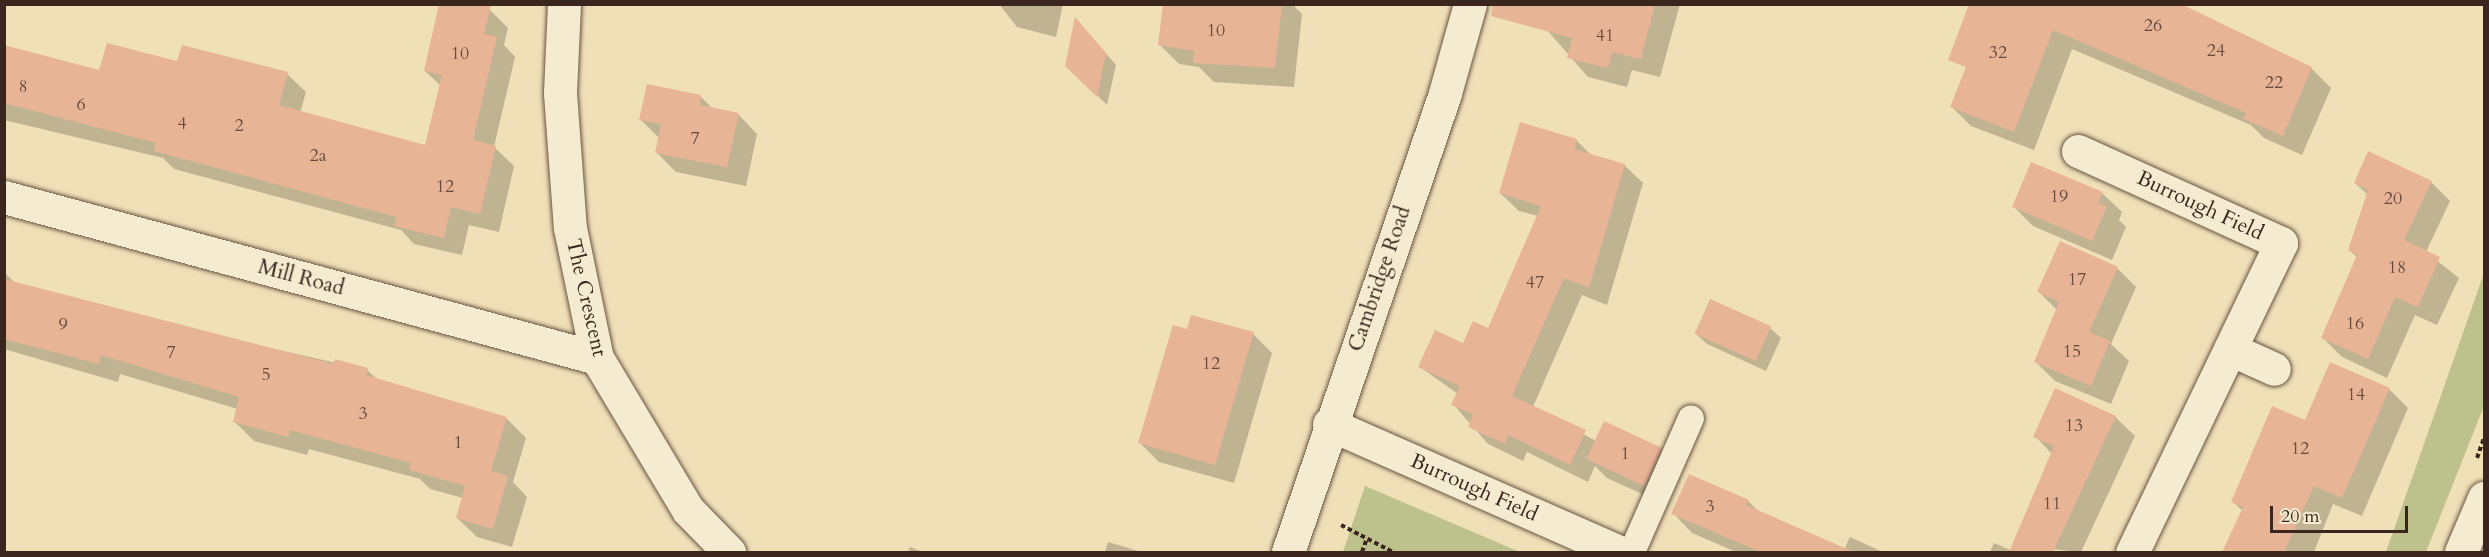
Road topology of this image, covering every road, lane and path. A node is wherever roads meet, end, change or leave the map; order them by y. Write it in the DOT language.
graph roads {
  1 [pos="564,4"];
  2 [pos="1470,4"];
  3 [pos="2078,151"];
  4 [pos="4,197"];
  5 [pos="2230,349"];
  6 [pos="597,358"];
  7 [pos="2274,369"];
  8 [pos="1691,418"];
  9 [pos="1329,424"];
  10 [pos="2484,498"];
  11 [pos="1302,505"];
  12 [pos="1367,538"];
  13 [pos="729,552"];
  14 [pos="1288,552"];
  15 [pos="1362,552"];
  16 [pos="1393,552"];
  17 [pos="1619,552"];
  18 [pos="1632,552"];
  19 [pos="2132,552"];
  20 [pos="2461,552"];
  1 -- 6 [label="street, The Crescent"];
  2 -- 9 [label="street, Cambridge Road"];
  3 -- 5 [label="street, Burrough Field"];
  4 -- 6 [label="street, Mill Road"];
  5 -- 7 [label="street"];
  5 -- 19 [label="street, Burrough Field"];
  6 -- 13 [label="street, The Crescent"];
  8 -- 18 [label="lane"];
  9 -- 11 [label="street, Cambridge Road"];
  9 -- 17 [label="street, Burrough Field"];
  10 -- 20 [label="street"];
  11 -- 12 [label="path"];
  11 -- 14 [label="street, Cambridge Road"];
  12 -- 15 [label="path"];
  12 -- 16 [label="path"];
}
